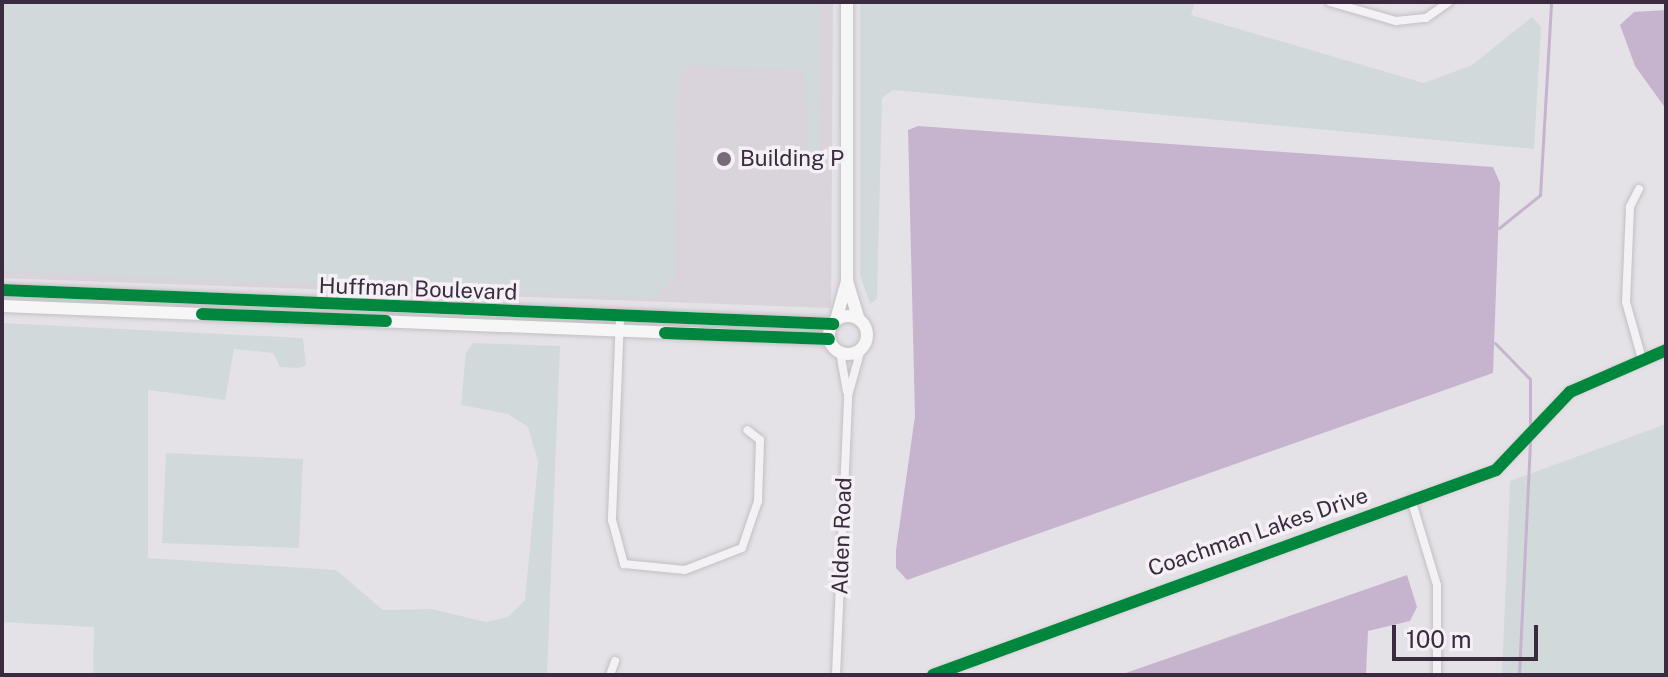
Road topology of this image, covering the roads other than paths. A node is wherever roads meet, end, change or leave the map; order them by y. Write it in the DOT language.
graph roads {
  1 [pos="847,2"];
  2 [pos="1330,2"];
  3 [pos="1344,4"];
  4 [pos="1446,5"];
  5 [pos="1639,189"];
  6 [pos="847,281"];
  7 [pos="2,290"];
  8 [pos="2,306"];
  9 [pos="858,318"];
  10 [pos="834,322"];
  11 [pos="620,325"];
  12 [pos="829,339"];
  13 [pos="861,349"];
  14 [pos="1666,350"];
  15 [pos="840,352"];
  16 [pos="1642,359"];
  17 [pos="848,396"];
  18 [pos="747,430"];
  19 [pos="1411,499"];
  20 [pos="615,661"];
  21 [pos="610,675"];
  22 [pos="836,675"];
  23 [pos="933,675"];
  24 [pos="1437,675"];
  1 -- 6 [label="street"];
  2 -- 3 [label="street"];
  3 -- 4 [label="street"];
  5 -- 16 [label="street"];
  6 -- 9 [label="street"];
  6 -- 10 [label="street"];
  7 -- 11 [label="street, Huffman Boulevard"];
  8 -- 11 [label="street, Huffman Boulevard"];
  9 -- 10 [label="street"];
  9 -- 13 [label="street"];
  10 -- 11 [label="street, Huffman Boulevard"];
  10 -- 12 [label="street"];
  11 -- 12 [label="street, Huffman Boulevard"];
  11 -- 18 [label="street"];
  12 -- 15 [label="street"];
  13 -- 15 [label="street"];
  13 -- 17 [label="street, Alden Road"];
  14 -- 16 [label="street"];
  15 -- 17 [label="street, Alden Road"];
  16 -- 19 [label="street, Coachman Lakes Drive"];
  17 -- 22 [label="street, Alden Road"];
  19 -- 23 [label="street, Coachman Lakes Drive"];
  19 -- 24 [label="street"];
  20 -- 21 [label="street"];
}
